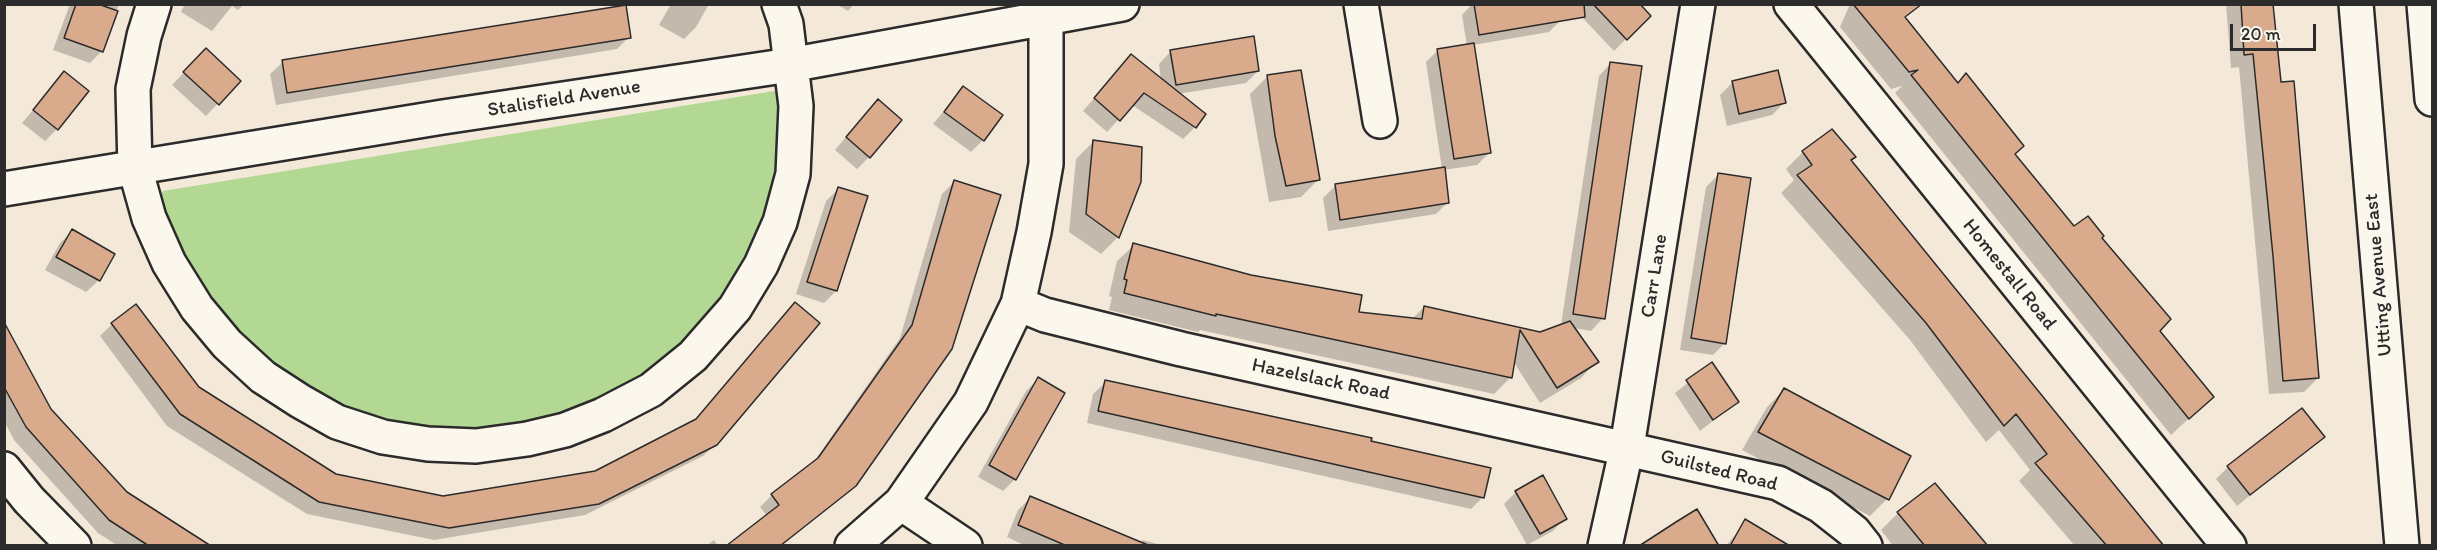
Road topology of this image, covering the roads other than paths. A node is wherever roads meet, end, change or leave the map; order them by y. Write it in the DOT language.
graph roads {
  1 [pos="154,4"];
  2 [pos="779,4"];
  3 [pos="1122,4"];
  4 [pos="1361,4"];
  5 [pos="1698,4"];
  6 [pos="1791,4"];
  7 [pos="2356,4"];
  8 [pos="2424,4"];
  9 [pos="1043,12"];
  10 [pos="790,64"];
  11 [pos="2433,99"];
  12 [pos="1380,121"];
  13 [pos="135,168"];
  14 [pos="4,189"];
  15 [pos="1018,304"];
  16 [pos="1627,447"];
  17 [pos="4,469"];
  18 [pos="901,503"];
  19 [pos="74,546"];
  20 [pos="852,546"];
  21 [pos="965,546"];
  22 [pos="1605,546"];
  23 [pos="1865,546"];
  24 [pos="2229,546"];
  25 [pos="2402,546"];
  1 -- 13 [label="street"];
  2 -- 10 [label="street"];
  3 -- 9 [label="street, Stalisfield Avenue"];
  4 -- 12 [label="street"];
  5 -- 16 [label="street, Carr Lane"];
  6 -- 24 [label="street, Homestall Road"];
  7 -- 25 [label="street, Utting Avenue East"];
  8 -- 11 [label="street"];
  9 -- 10 [label="street, Stalisfield Avenue"];
  9 -- 15 [label="street"];
  10 -- 13 [label="street, Stalisfield Avenue"];
  10 -- 13 [label="street"];
  13 -- 14 [label="street, Stalisfield Avenue"];
  15 -- 16 [label="street, Hazelslack Road"];
  15 -- 18 [label="street"];
  16 -- 22 [label="street, Carr Lane"];
  16 -- 23 [label="street, Guilsted Road"];
  17 -- 19 [label="street"];
  18 -- 20 [label="street"];
  18 -- 21 [label="street"];
}
